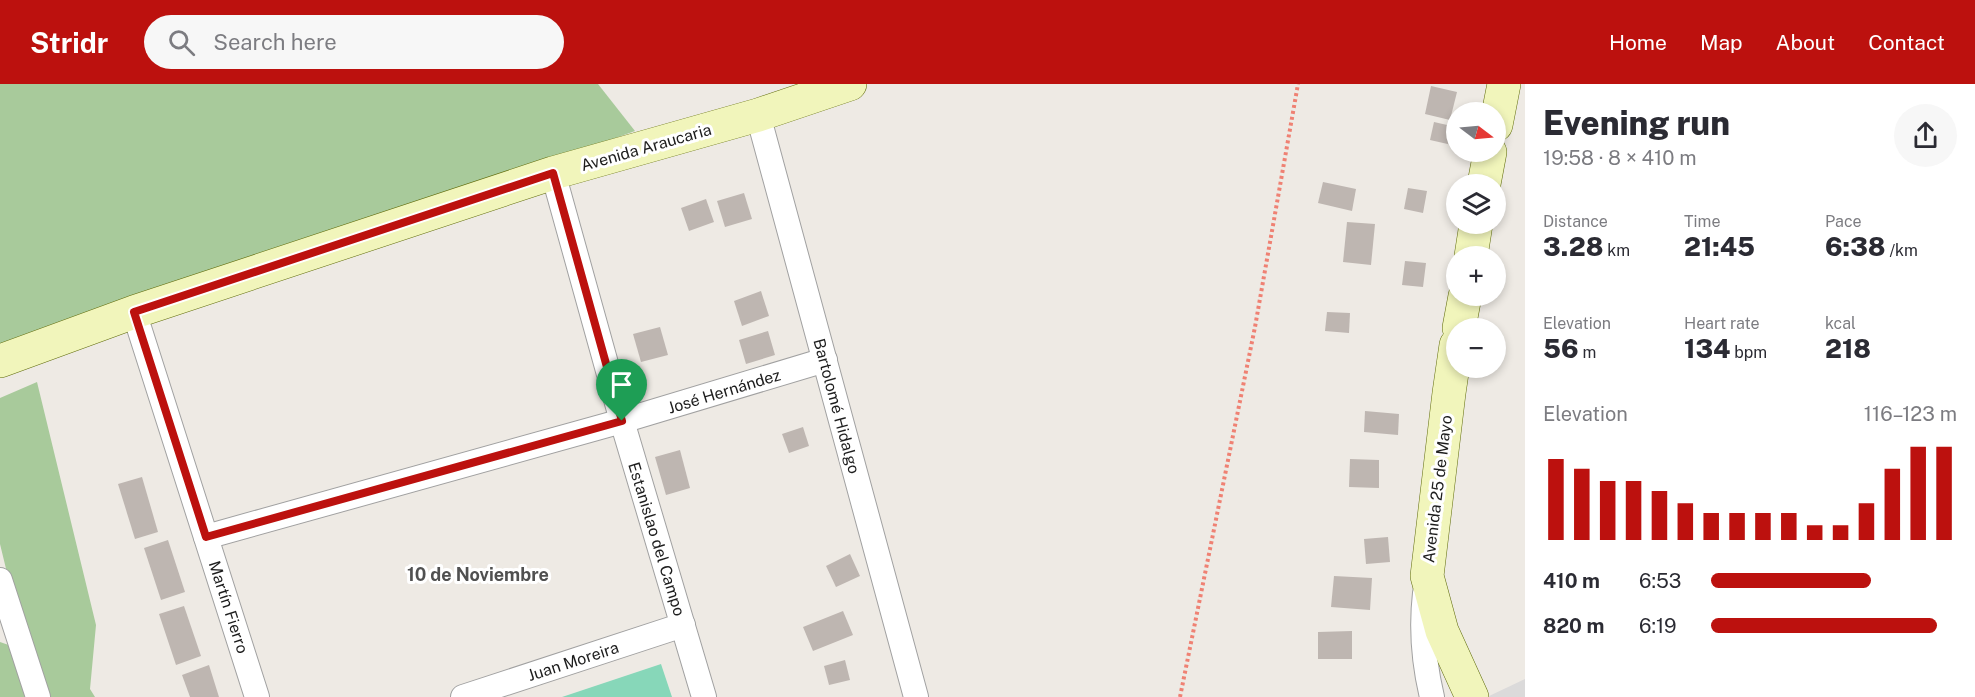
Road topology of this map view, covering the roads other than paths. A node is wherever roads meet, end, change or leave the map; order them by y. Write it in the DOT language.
graph roads {
  1 [pos="850,84"];
  2 [pos="1504,84"];
  3 [pos="1500,102"];
  4 [pos="758,115"];
  5 [pos="553,173"];
  6 [pos="134,312"];
  7 [pos="825,360"];
  8 [pos="0,361"];
  9 [pos="1451,378"];
  10 [pos="622,421"];
  11 [pos="206,537"];
  12 [pos="1427,576"];
  13 [pos="0,580"];
  14 [pos="683,625"];
  15 [pos="476,695"];
  16 [pos="38,697"];
  17 [pos="257,697"];
  18 [pos="704,697"];
  19 [pos="916,697"];
  20 [pos="1432,697"];
  21 [pos="1472,697"];
  1 -- 4 [label="main road, Avenida Araucaria"];
  2 -- 3 [label="main road"];
  4 -- 5 [label="main road, Avenida Araucaria"];
  4 -- 7 [label="street, Bartolomé Hidalgo"];
  5 -- 6 [label="main road, Avenida Araucaria"];
  5 -- 10 [label="street, Estanislao del Campo"];
  6 -- 8 [label="main road, Avenida Araucaria"];
  6 -- 11 [label="street, Martín Fierro"];
  7 -- 10 [label="street, José Hernández"];
  7 -- 19 [label="street, Bartolomé Hidalgo"];
  9 -- 12 [label="main road, Avenida 25 de Mayo"];
  10 -- 11 [label="street, José Hernández"];
  10 -- 14 [label="street, Estanislao del Campo"];
  11 -- 17 [label="street, Martín Fierro"];
  12 -- 20 [label="street"];
  12 -- 21 [label="main road, Avenida 25 de Mayo"];
  13 -- 16 [label="street"];
  14 -- 15 [label="street, Juan Moreira"];
  14 -- 18 [label="street, Estanislao del Campo"];
}
